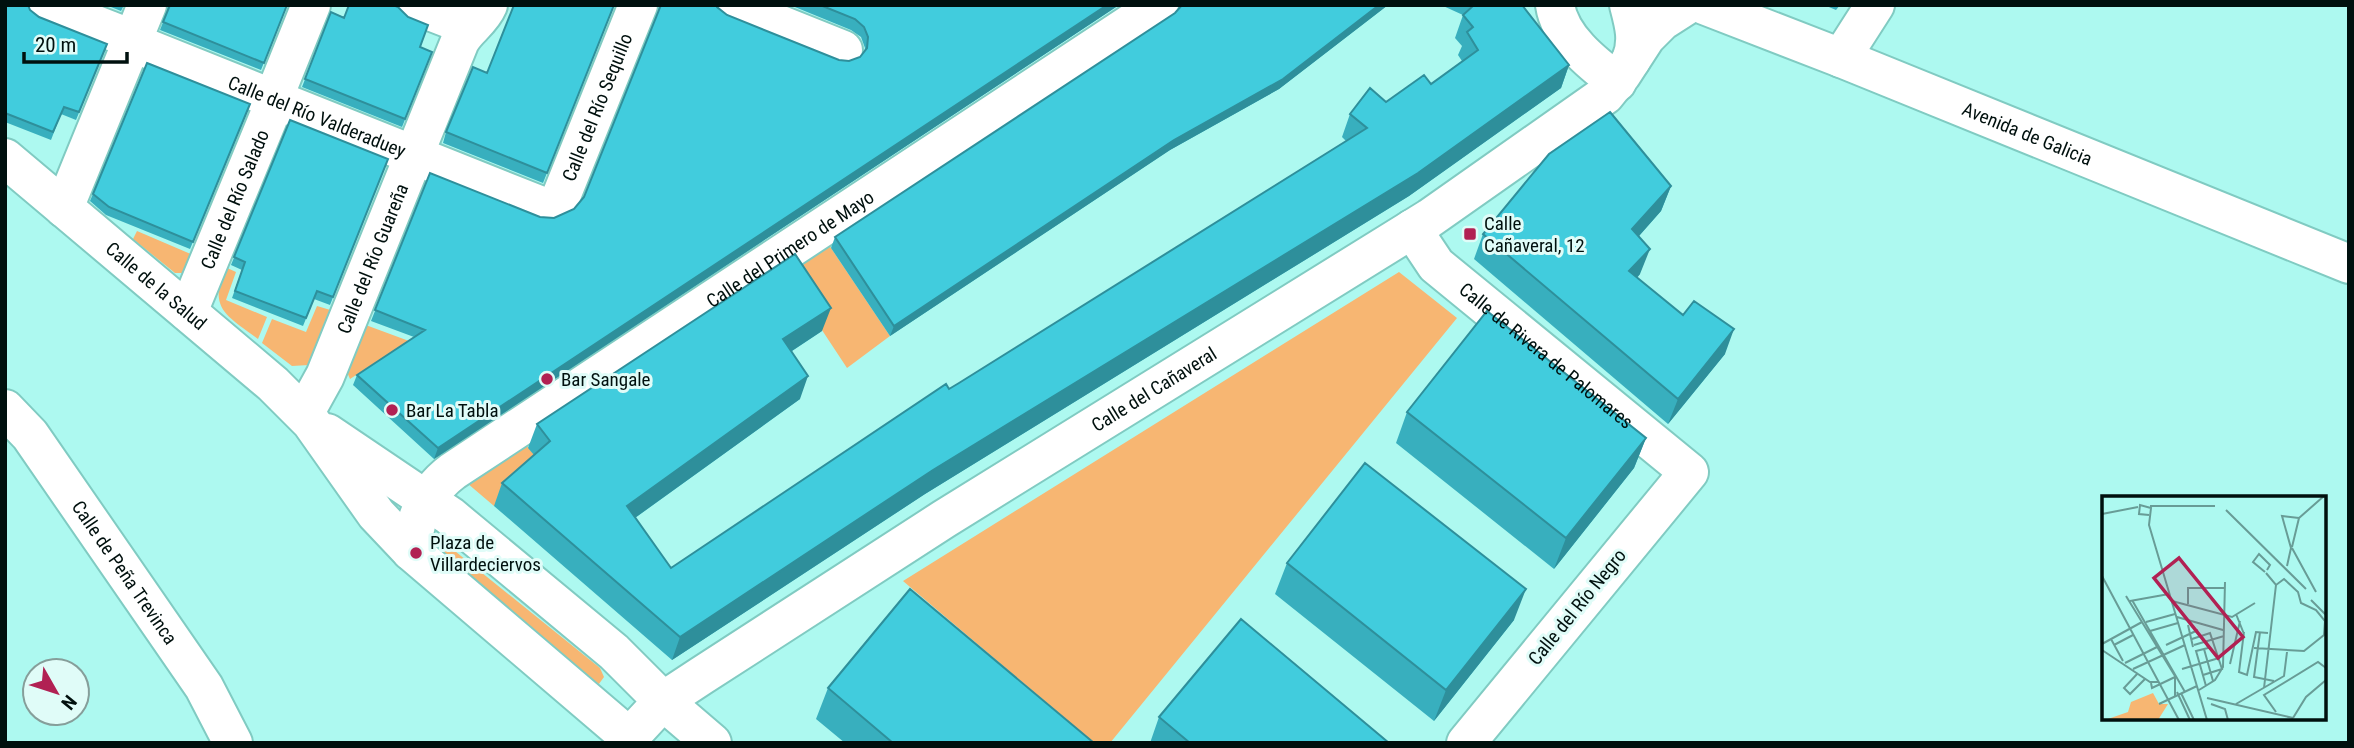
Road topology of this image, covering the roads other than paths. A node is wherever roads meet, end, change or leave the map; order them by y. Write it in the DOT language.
graph roads {
  1 [pos="45,5"];
  2 [pos="147,5"];
  3 [pos="311,5"];
  4 [pos="414,5"];
  5 [pos="638,5"];
  6 [pos="731,5"];
  7 [pos="1159,5"];
  8 [pos="1555,5"];
  9 [pos="1629,5"];
  10 [pos="1686,5"];
  11 [pos="1704,5"];
  12 [pos="1875,5"];
  13 [pos="479,16"];
  14 [pos="801,18"];
  15 [pos="132,41"];
  16 [pos="844,50"];
  17 [pos="1841,58"];
  18 [pos="1624,71"];
  19 [pos="274,99"];
  20 [pos="414,155"];
  21 [pos="5,158"];
  22 [pos="551,206"];
  23 [pos="64,208"];
  24 [pos="1412,229"];
  25 [pos="2349,264"];
  26 [pos="188,312"];
  27 [pos="304,414"];
  28 [pos="17,422"];
  29 [pos="1689,472"];
  30 [pos="426,499"];
  31 [pos="411,551"];
  32 [pos="663,701"];
  33 [pos="627,740"];
  34 [pos="233,743"];
  35 [pos="712,743"];
  36 [pos="1466,743"];
  1 -- 15 [label="main road, Calle del Río Valderaduey"];
  2 -- 15 [label="main road"];
  3 -- 19 [label="main road, Calle del Río Salado"];
  4 -- 13 [label="main road"];
  5 -- 22 [label="main road, Calle del Río Sequillo"];
  6 -- 14 [label="main road"];
  7 -- 30 [label="main road, Calle del Primero de Mayo"];
  8 -- 18 [label="main road"];
  9 -- 18 [label="main road"];
  10 -- 18 [label="main road, Calle del Cañaveral"];
  11 -- 17 [label="main road, Avenida de Galicia"];
  12 -- 17 [label="main road"];
  13 -- 20 [label="main road, Calle del Río Guareña"];
  14 -- 16 [label="main road"];
  15 -- 19 [label="main road, Calle del Río Valderaduey"];
  15 -- 23 [label="main road"];
  17 -- 25 [label="main road, Avenida de Galicia"];
  18 -- 24 [label="main road, Calle del Cañaveral"];
  19 -- 20 [label="main road, Calle del Río Valderaduey"];
  19 -- 26 [label="main road, Calle del Río Salado"];
  20 -- 22 [label="main road, Calle del Río Valderaduey"];
  20 -- 27 [label="main road, Calle del Río Guareña"];
  21 -- 23 [label="main road, Calle de la Salud"];
  23 -- 26 [label="main road, Calle de la Salud"];
  24 -- 29 [label="main road, Calle de Rivera de Palomares"];
  24 -- 32 [label="main road, Calle del Cañaveral"];
  26 -- 27 [label="main road, Calle de la Salud"];
  27 -- 30 [label="main road"];
  27 -- 31 [label="main road"];
  28 -- 34 [label="main road, Calle de Peña Trevinca"];
  29 -- 36 [label="main road, Calle del Río Negro"];
  30 -- 31 [label="main road"];
  30 -- 32 [label="main road"];
  31 -- 33 [label="main road"];
  32 -- 33 [label="main road, Calle del Cañaveral"];
  32 -- 35 [label="main road"];
}
